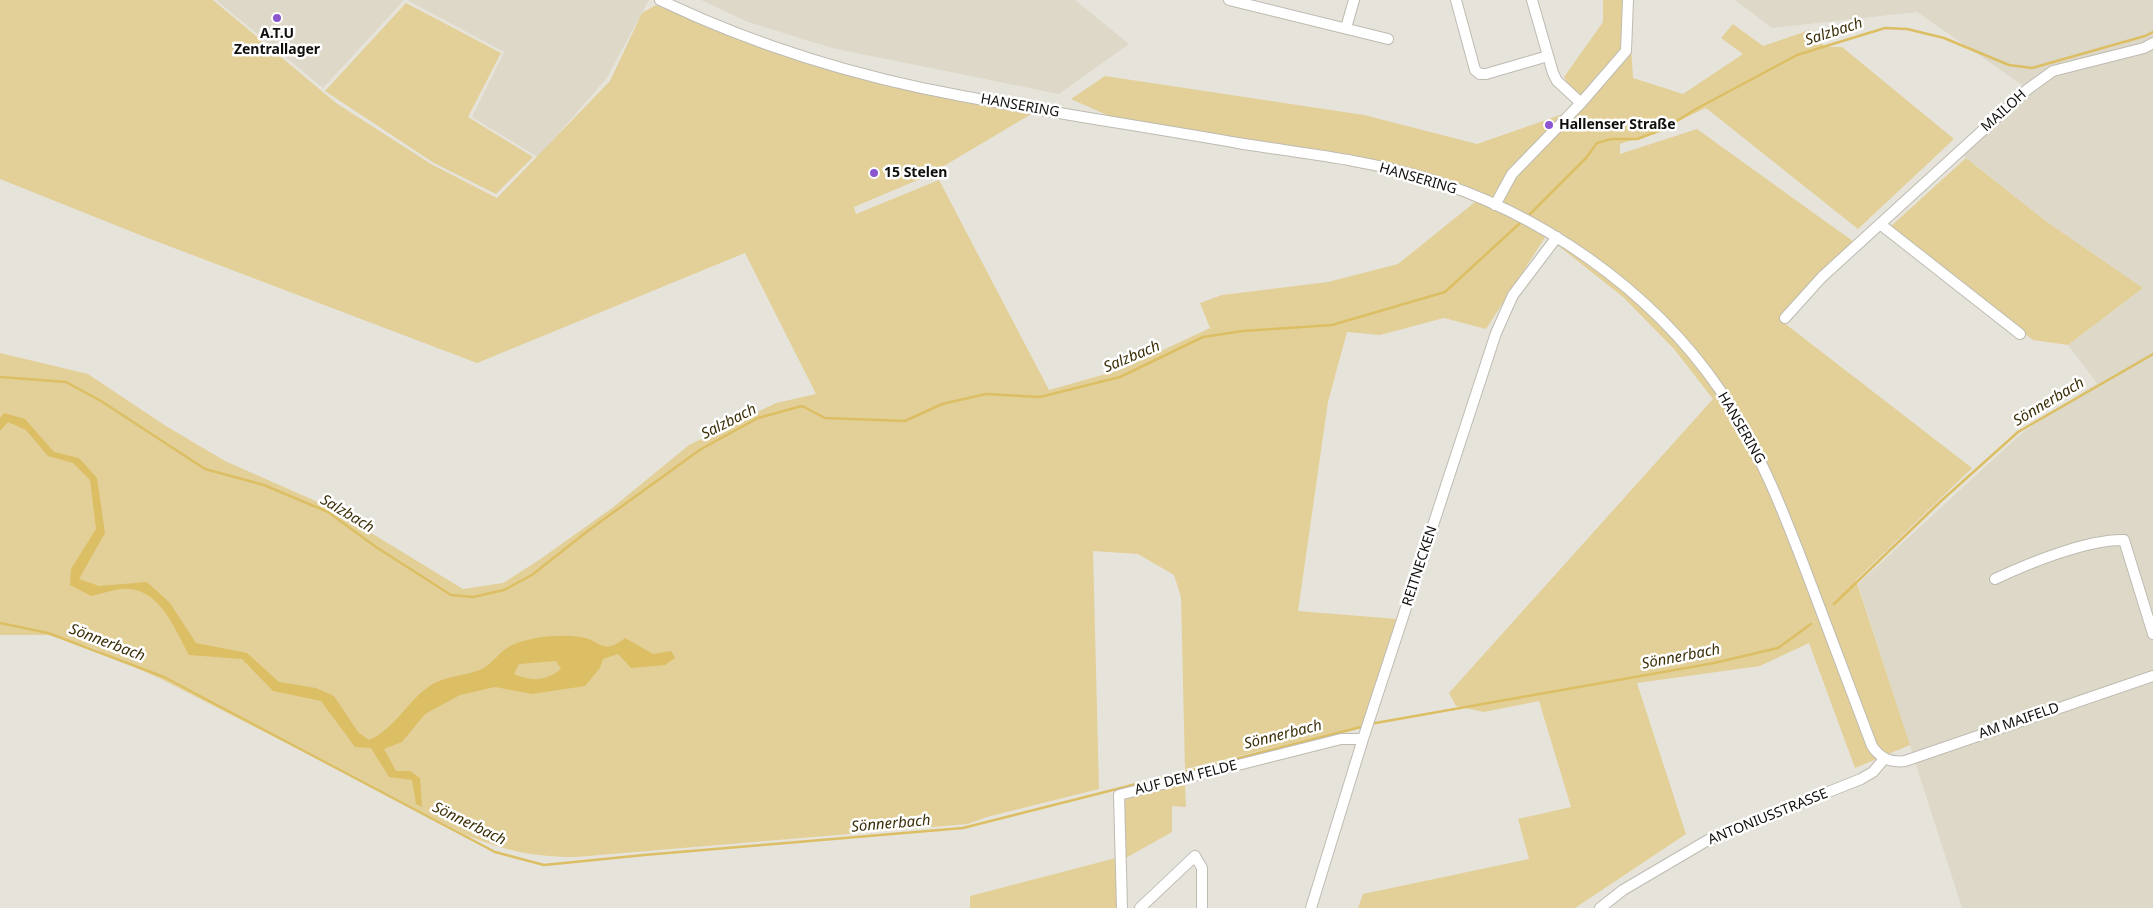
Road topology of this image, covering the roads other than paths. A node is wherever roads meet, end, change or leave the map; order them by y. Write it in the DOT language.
graph roads {
  1 [pos="660,0"];
  2 [pos="1229,0"];
  3 [pos="1354,0"];
  4 [pos="1456,0"];
  5 [pos="1532,0"];
  6 [pos="1628,0"];
  7 [pos="1346,28"];
  8 [pos="1388,39"];
  9 [pos="2153,43"];
  10 [pos="1548,56"];
  11 [pos="1581,103"];
  12 [pos="1495,205"];
  13 [pos="1880,224"];
  14 [pos="1557,238"];
  15 [pos="1785,318"];
  16 [pos="2020,334"];
  17 [pos="1995,578"];
  18 [pos="2153,634"];
  19 [pos="2153,676"];
  20 [pos="1366,730"];
  21 [pos="1884,758"];
  22 [pos="1122,908"];
  23 [pos="1140,908"];
  24 [pos="1202,908"];
  25 [pos="1311,908"];
  26 [pos="1600,908"];
  1 -- 12 [label="street, HANSERING"];
  2 -- 7 [label="street"];
  3 -- 7 [label="street"];
  4 -- 10 [label="street"];
  5 -- 10 [label="street"];
  6 -- 11 [label="street"];
  7 -- 8 [label="street"];
  9 -- 13 [label="street, MAILOH"];
  10 -- 11 [label="street"];
  11 -- 12 [label="street"];
  12 -- 14 [label="street, HANSERING"];
  13 -- 15 [label="street, MAILOH"];
  13 -- 16 [label="street"];
  14 -- 20 [label="street, REITNECKEN"];
  14 -- 21 [label="street, HANSERING"];
  17 -- 18 [label="street"];
  19 -- 21 [label="street, AM MAIFELD"];
  20 -- 22 [label="street, AUF DEM FELDE"];
  20 -- 25 [label="street, REITNECKEN"];
  21 -- 26 [label="street, ANTONIUSSTRASSE"];
  23 -- 24 [label="street"];
}
